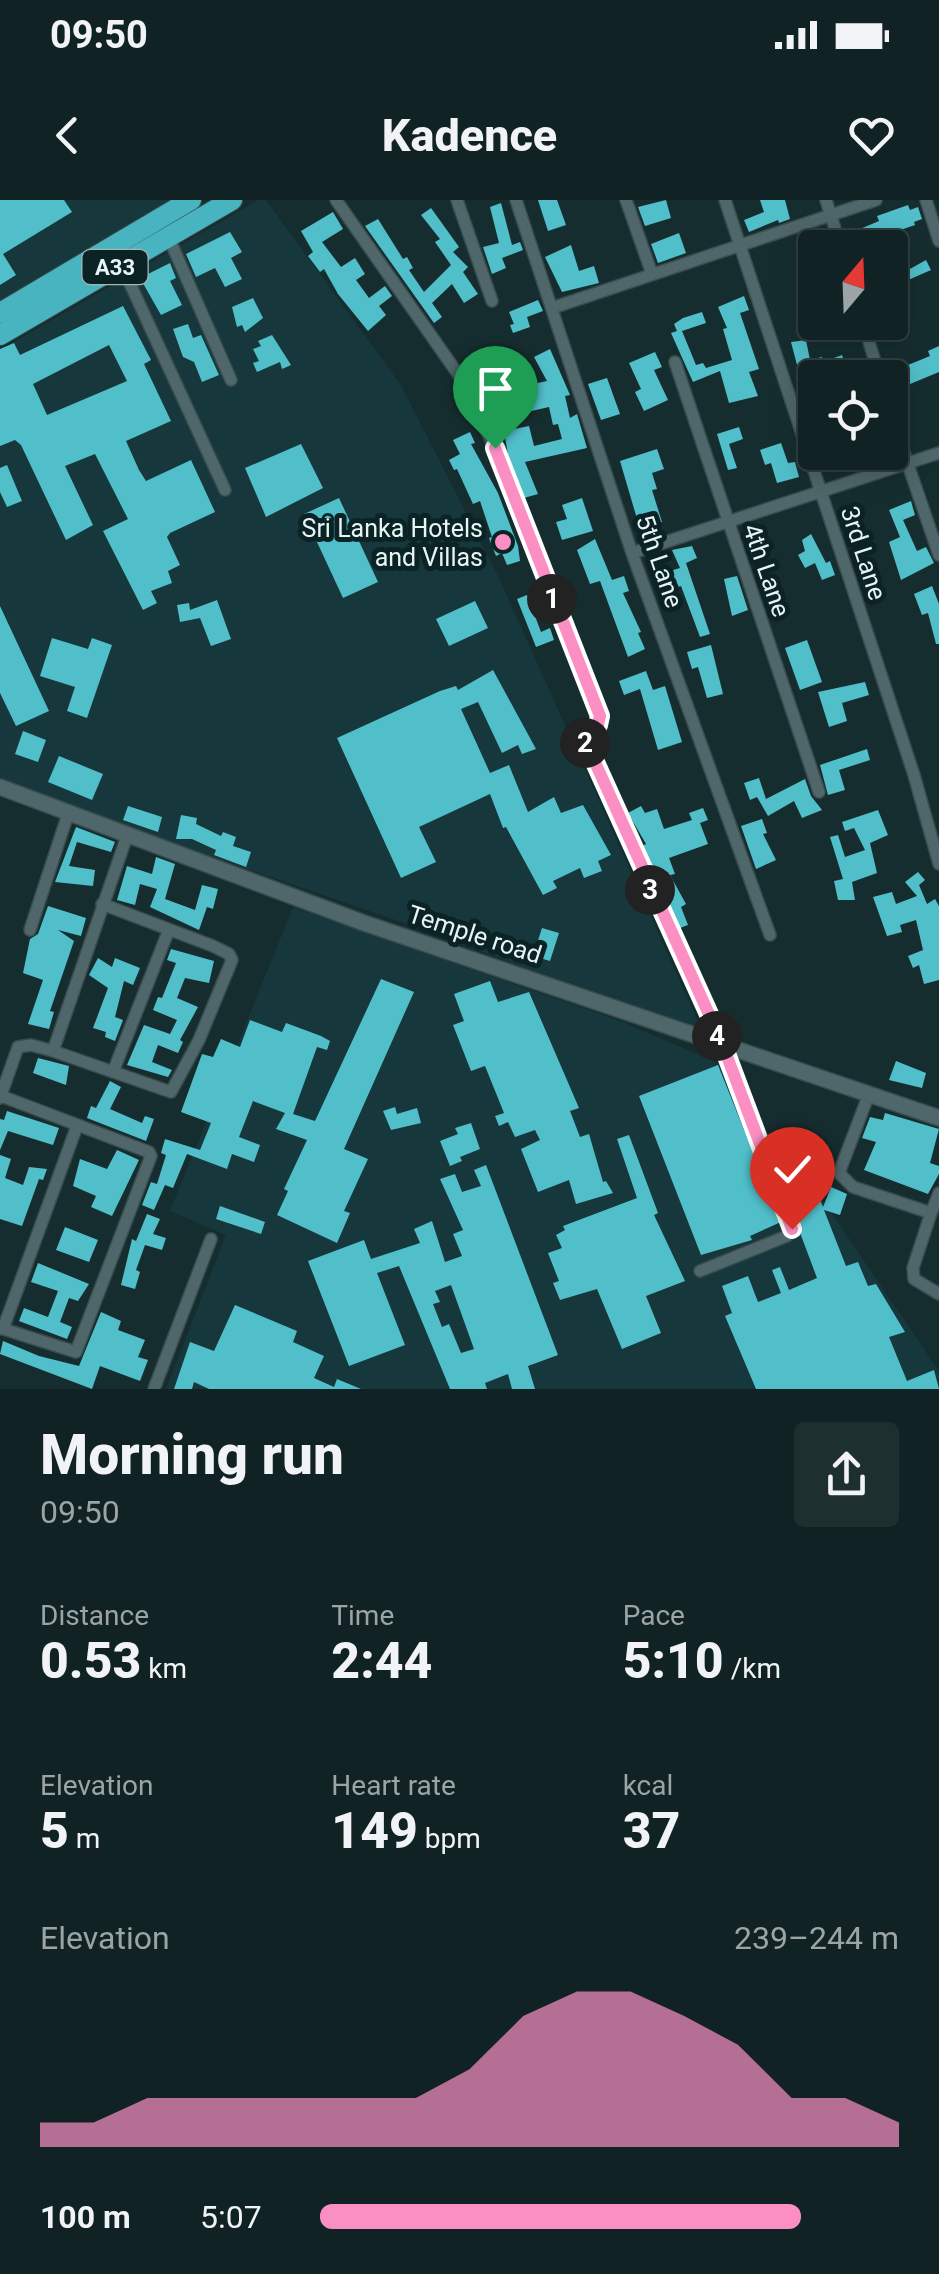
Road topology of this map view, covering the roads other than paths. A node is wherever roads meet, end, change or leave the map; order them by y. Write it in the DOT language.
graph roads {
  1 [pos="191,200"];
  2 [pos="232,200"];
  3 [pos="336,200"];
  4 [pos="457,200"];
  5 [pos="516,200"];
  6 [pos="626,200"];
  7 [pos="725,200"];
  8 [pos="826,200"];
  9 [pos="876,200"];
  10 [pos="926,200"];
  11 [pos="830,215"];
  12 [pos="835,230"];
  13 [pos="168,236"];
  14 [pos="939,241"];
  15 [pos="740,247"];
  16 [pos="121,264"];
  17 [pos="652,274"];
  18 [pos="492,301"];
  19 [pos="552,308"];
  20 [pos="0,313"];
  21 [pos="0,335"];
  22 [pos="675,362"];
  23 [pos="231,380"];
  24 [pos="939,453"];
  25 [pos="908,463"];
  26 [pos="888,470"];
  27 [pos="908,470"];
  28 [pos="225,490"];
  29 [pos="821,493"];
  30 [pos="727,522"];
  31 [pos="632,554"];
  32 [pos="939,555"];
  33 [pos="0,787"];
  34 [pos="820,792"];
  35 [pos="69,811"];
  36 [pos="128,833"];
  37 [pos="936,845"];
  38 [pos="939,864"];
  39 [pos="102,904"];
  40 [pos="30,930"];
  41 [pos="168,932"];
  42 [pos="770,935"];
  43 [pos="722,1043"];
  44 [pos="52,1051"];
  45 [pos="113,1072"];
  46 [pos="869,1094"];
  47 [pos="0,1097"];
  48 [pos="939,1118"];
  49 [pos="78,1126"];
  50 [pos="939,1192"];
  51 [pos="931,1213"];
  52 [pos="211,1239"];
  53 [pos="700,1271"];
  54 [pos="939,1294"];
  55 [pos="1,1329"];
  56 [pos="154,1389"];
  1 -- 20 [label="highway, A33"];
  2 -- 13 [label="highway, A33"];
  3 -- 43 [label="street"];
  4 -- 18 [label="street"];
  5 -- 19 [label="street, 5th Lane"];
  6 -- 17 [label="street"];
  7 -- 15 [label="street, 3rd Lane"];
  8 -- 11 [label="street"];
  9 -- 11 [label="street"];
  10 -- 14 [label="street"];
  11 -- 12 [label="street"];
  11 -- 15 [label="street"];
  13 -- 16 [label="highway, A33"];
  13 -- 23 [label="street"];
  15 -- 17 [label="street"];
  15 -- 29 [label="street, 3rd Lane"];
  16 -- 21 [label="highway, A33"];
  16 -- 28 [label="street"];
  17 -- 19 [label="street"];
  19 -- 31 [label="street, 5th Lane"];
  22 -- 30 [label="street, 4th Lane"];
  24 -- 25 [label="street"];
  26 -- 29 [label="street"];
  27 -- 32 [label="street"];
  29 -- 30 [label="street"];
  29 -- 37 [label="street, 3rd Lane"];
  30 -- 31 [label="street"];
  30 -- 34 [label="street, 4th Lane"];
  31 -- 42 [label="street, 5th Lane"];
  33 -- 35 [label="street, Temple road"];
  35 -- 36 [label="street, Temple road"];
  35 -- 40 [label="street"];
  36 -- 39 [label="street"];
  36 -- 43 [label="street, Temple road"];
  37 -- 38 [label="street, 3rd Lane"];
  39 -- 41 [label="street"];
  39 -- 44 [label="street"];
  41 -- 45 [label="street"];
  41 -- 45 [label="street"];
  43 -- 46 [label="street, Temple road"];
  43 -- 53 [label="street"];
  44 -- 45 [label="street"];
  44 -- 47 [label="street"];
  46 -- 48 [label="street, Temple road"];
  46 -- 51 [label="street"];
  47 -- 49 [label="street"];
  49 -- 55 [label="street"];
  49 -- 55 [label="street"];
  50 -- 51 [label="street"];
  51 -- 54 [label="street"];
  52 -- 56 [label="street"];
}
